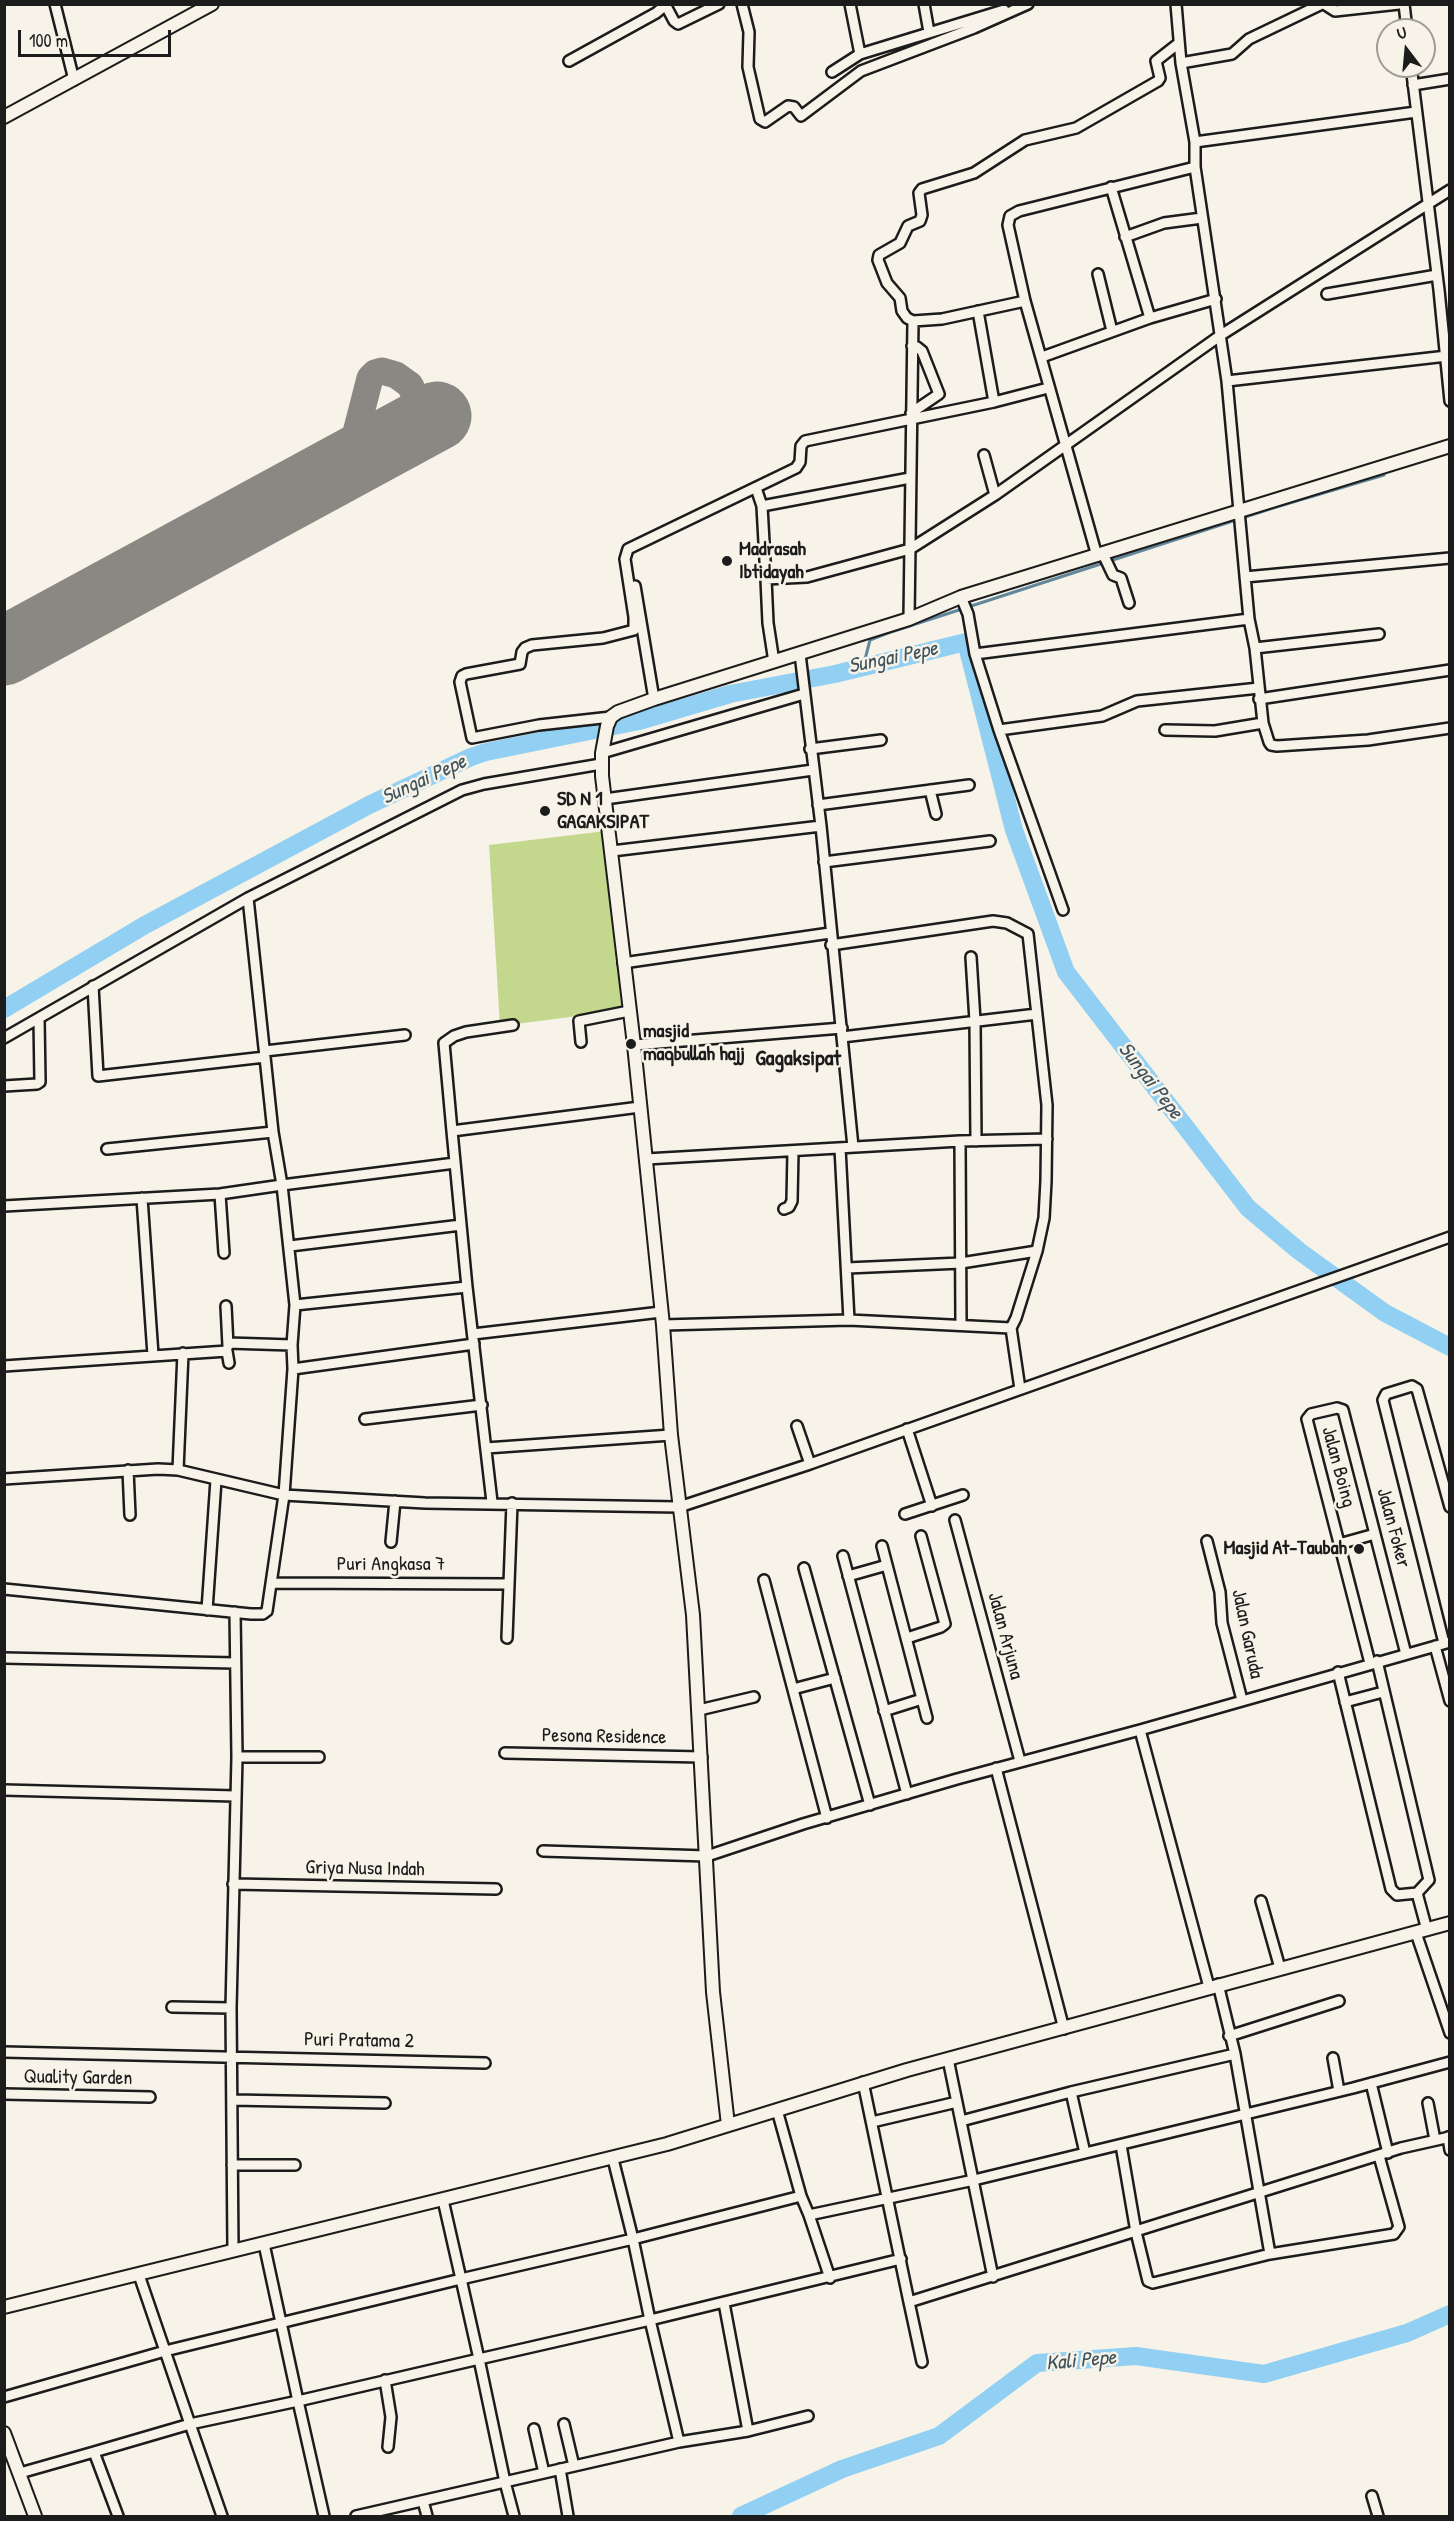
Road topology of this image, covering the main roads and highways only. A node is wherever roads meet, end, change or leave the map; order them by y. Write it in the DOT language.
graph roads {
  1 [pos="212,4"];
  2 [pos="4,117"];
  3 [pos="1449,446"];
  4 [pos="1449,1923"];
  5 [pos="728,2125"];
  6 [pos="4,2307"];
  7 [pos="4,2433"];
  8 [pos="35,2517"];
  1 -- 2 [label="main road"];
  3 -- 5 [label="main road"];
  4 -- 5 [label="main road"];
  5 -- 6 [label="main road"];
  7 -- 8 [label="main road"];
}
